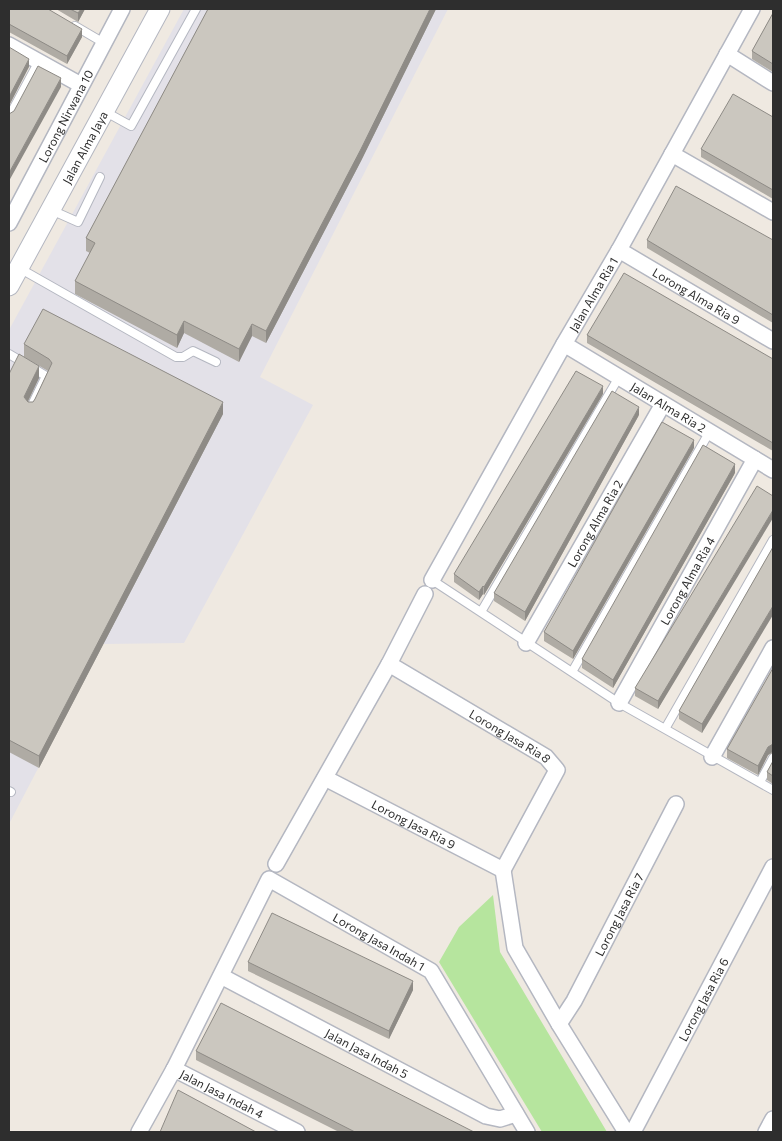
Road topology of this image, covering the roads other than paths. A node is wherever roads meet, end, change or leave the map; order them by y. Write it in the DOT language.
graph roads {
  1 [pos="122,9"];
  2 [pos="160,9"];
  3 [pos="196,9"];
  4 [pos="752,9"];
  5 [pos="70,23"];
  6 [pos="104,43"];
  7 [pos="9,45"];
  8 [pos="727,54"];
  9 [pos="39,61"];
  10 [pos="773,83"];
  11 [pos="81,85"];
  12 [pos="104,112"];
  13 [pos="9,118"];
  14 [pos="672,154"];
  15 [pos="100,177"];
  16 [pos="51,210"];
  17 [pos="773,212"];
  18 [pos="9,223"];
  19 [pos="619,250"];
  20 [pos="18,268"];
  21 [pos="9,286"];
  22 [pos="773,341"];
  23 [pos="564,344"];
  24 [pos="10,357"];
  25 [pos="216,362"];
  26 [pos="619,377"];
  27 [pos="663,404"];
  28 [pos="30,409"];
  29 [pos="710,431"];
  30 [pos="755,459"];
  31 [pos="773,470"];
  32 [pos="773,540"];
  33 [pos="432,580"];
  34 [pos="425,594"];
  35 [pos="481,612"];
  36 [pos="526,643"];
  37 [pos="773,648"];
  38 [pos="389,664"];
  39 [pos="572,672"];
  40 [pos="619,703"];
  41 [pos="665,729"];
  42 [pos="712,757"];
  43 [pos="773,758"];
  44 [pos="325,778"];
  45 [pos="760,782"];
  46 [pos="773,790"];
  47 [pos="676,804"];
  48 [pos="276,864"];
  49 [pos="773,867"];
  50 [pos="503,870"];
  51 [pos="220,976"];
  52 [pos="559,1024"];
  53 [pos="174,1069"];
  54 [pos="516,1114"];
  55 [pos="773,1119"];
  56 [pos="139,1132"];
  57 [pos="296,1132"];
  58 [pos="527,1132"];
  59 [pos="626,1132"];
  60 [pos="633,1132"];
  61 [pos="766,1132"];
  1 -- 6 [label="street, Lorong Nirwana 10"];
  2 -- 12 [label="street, Jalan Alma Jaya"];
  3 -- 12 [label="lane"];
  4 -- 8 [label="street, Jalan Alma Ria 1"];
  5 -- 6 [label="lane"];
  6 -- 11 [label="street, Lorong Nirwana 10"];
  7 -- 9 [label="street"];
  8 -- 10 [label="street"];
  8 -- 14 [label="street, Jalan Alma Ria 1"];
  9 -- 11 [label="street"];
  9 -- 13 [label="lane"];
  11 -- 18 [label="street, Lorong Nirwana 10"];
  12 -- 16 [label="street, Jalan Alma Jaya"];
  14 -- 17 [label="street"];
  14 -- 19 [label="street, Jalan Alma Ria 1"];
  15 -- 16 [label="lane"];
  16 -- 20 [label="street, Jalan Alma Jaya"];
  19 -- 22 [label="street, Lorong Alma Ria 9"];
  19 -- 23 [label="street, Jalan Alma Ria 1"];
  20 -- 21 [label="street, Jalan Alma Jaya"];
  20 -- 25 [label="lane"];
  23 -- 26 [label="street, Jalan Alma Ria 2"];
  23 -- 33 [label="street, Jalan Alma Ria 1"];
  24 -- 28 [label="lane"];
  26 -- 27 [label="street, Jalan Alma Ria 2"];
  26 -- 35 [label="lane"];
  27 -- 29 [label="street, Jalan Alma Ria 2"];
  27 -- 36 [label="street, Lorong Alma Ria 2"];
  29 -- 30 [label="street, Jalan Alma Ria 2"];
  29 -- 39 [label="lane"];
  30 -- 31 [label="street, Jalan Alma Ria 2"];
  30 -- 40 [label="street, Lorong Alma Ria 4"];
  32 -- 41 [label="lane"];
  33 -- 35 [label="lane"];
  34 -- 38 [label="street"];
  35 -- 36 [label="lane"];
  36 -- 39 [label="lane"];
  37 -- 42 [label="street"];
  38 -- 44 [label="street"];
  38 -- 50 [label="street, Lorong Jasa Ria 8"];
  39 -- 40 [label="lane"];
  40 -- 41 [label="lane"];
  41 -- 42 [label="lane"];
  42 -- 45 [label="lane"];
  43 -- 45 [label="lane"];
  44 -- 48 [label="street"];
  44 -- 50 [label="street, Lorong Jasa Ria 9"];
  45 -- 46 [label="lane"];
  47 -- 52 [label="street, Lorong Jasa Ria 7"];
  49 -- 60 [label="street, Lorong Jasa Ria 6"];
  50 -- 52 [label="street"];
  51 -- 53 [label="street"];
  51 -- 54 [label="street, Jalan Jasa Indah 5"];
  51 -- 54 [label="street, Lorong Jasa Indah 1"];
  52 -- 59 [label="street"];
  53 -- 56 [label="street"];
  53 -- 57 [label="street, Jalan Jasa Indah 4"];
  54 -- 58 [label="street, Lorong Jasa Indah 1"];
  55 -- 61 [label="street"];
}
